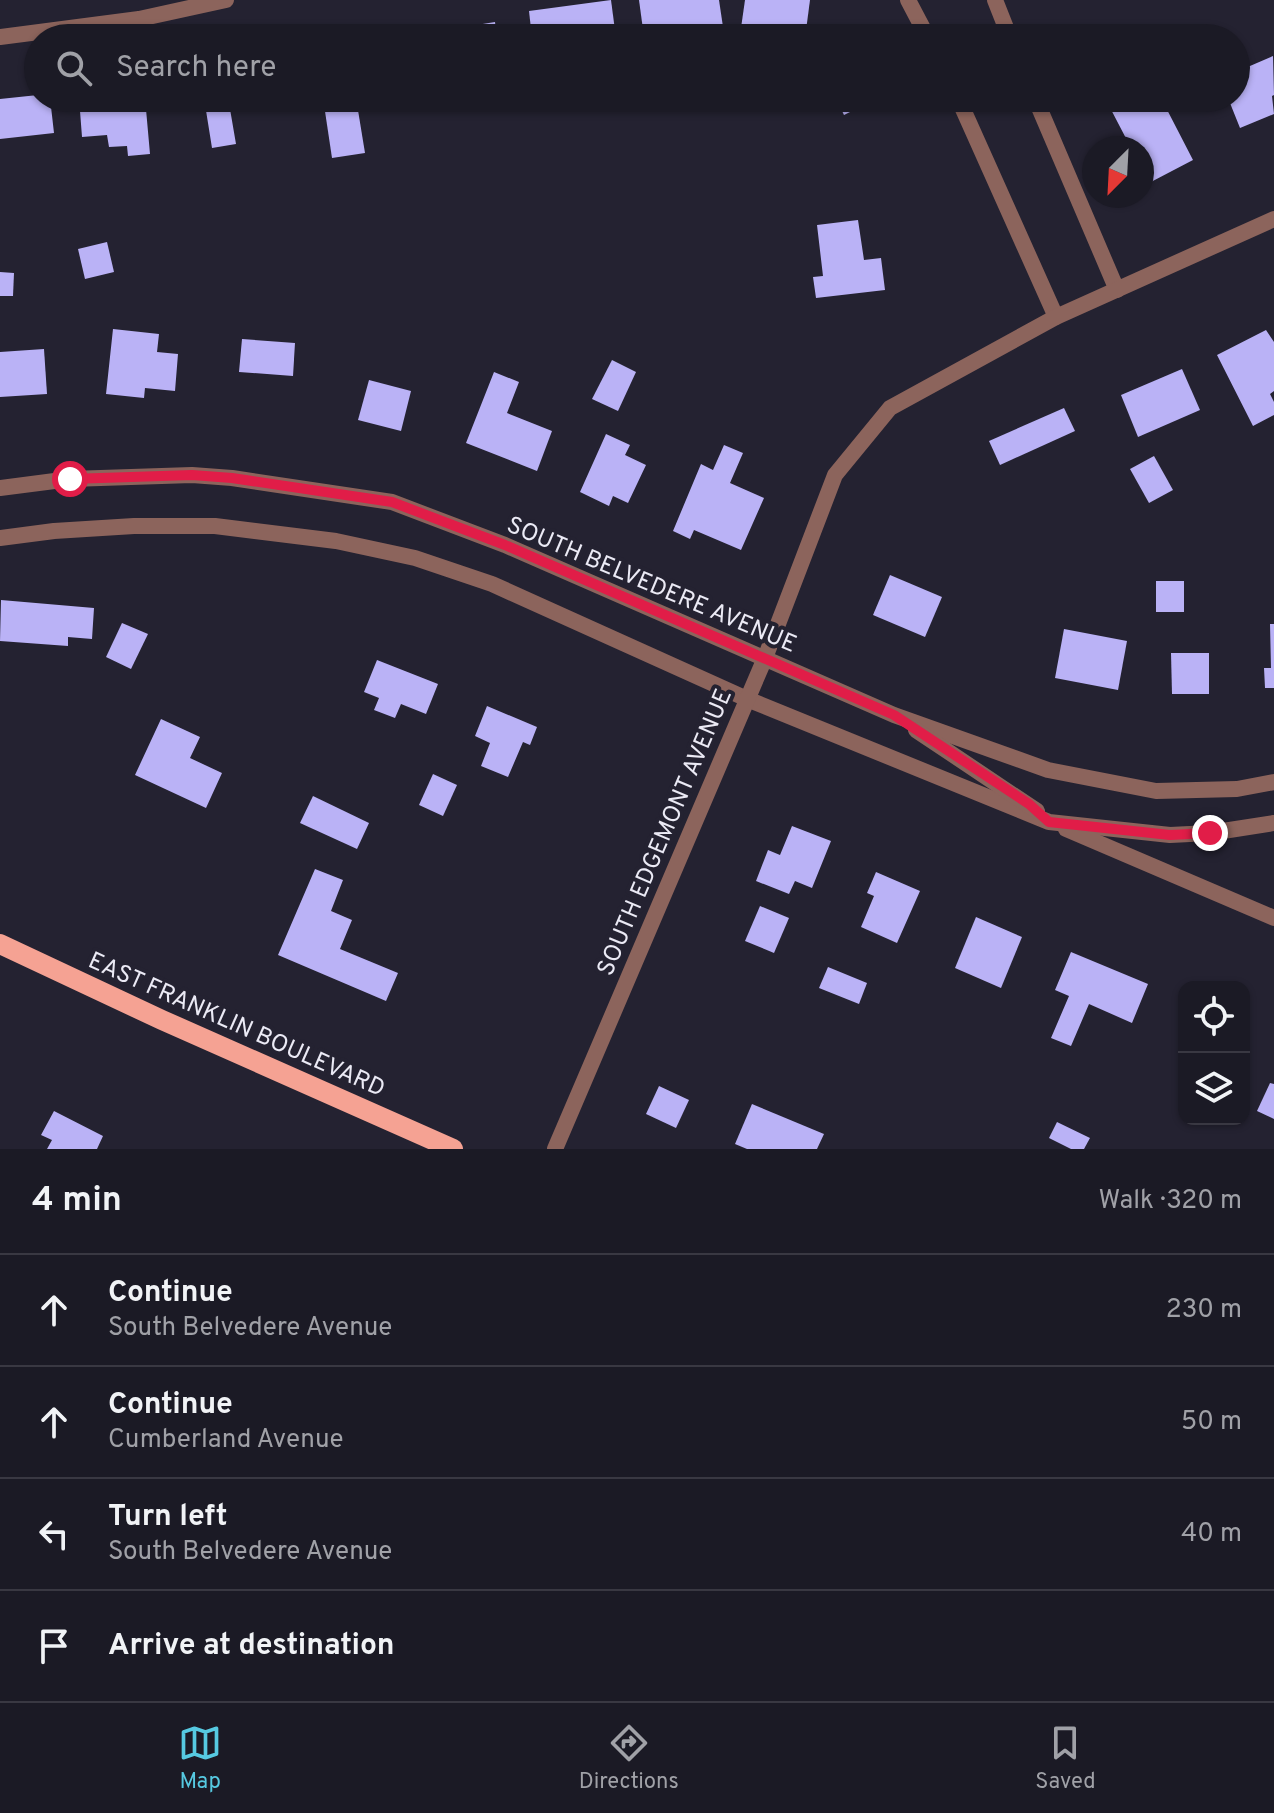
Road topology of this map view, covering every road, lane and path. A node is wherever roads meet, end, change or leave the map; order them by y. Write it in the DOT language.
graph roads {
  1 [pos="226,0"];
  2 [pos="908,0"];
  3 [pos="995,0"];
  4 [pos="100,24"];
  5 [pos="921,24"];
  6 [pos="1004,24"];
  7 [pos="24,34"];
  8 [pos="0,37"];
  9 [pos="964,112"];
  10 [pos="1041,112"];
  11 [pos="1274,219"];
  12 [pos="1117,290"];
  13 [pos="1056,317"];
  14 [pos="0,488"];
  15 [pos="0,538"];
  16 [pos="765,658"];
  17 [pos="747,699"];
  18 [pos="894,715"];
  19 [pos="1274,782"];
  20 [pos="1049,822"];
  21 [pos="1274,823"];
  22 [pos="1274,918"];
  23 [pos="0,944"];
  24 [pos="453,1149"];
  25 [pos="555,1149"];
  1 -- 4 [label="street"];
  2 -- 5 [label="street"];
  3 -- 6 [label="street"];
  7 -- 8 [label="street"];
  9 -- 13 [label="street"];
  10 -- 12 [label="street"];
  11 -- 12 [label="street, SOUTH EDGEMONT AVENUE"];
  12 -- 13 [label="street, SOUTH EDGEMONT AVENUE"];
  13 -- 16 [label="street, SOUTH EDGEMONT AVENUE"];
  14 -- 16 [label="street, SOUTH BELVEDERE AVENUE"];
  15 -- 17 [label="street"];
  16 -- 17 [label="street, SOUTH EDGEMONT AVENUE"];
  16 -- 18 [label="street, SOUTH BELVEDERE AVENUE"];
  17 -- 20 [label="street"];
  17 -- 25 [label="street, SOUTH EDGEMONT AVENUE"];
  18 -- 19 [label="street, SOUTH BELVEDERE AVENUE"];
  18 -- 20 [label="street"];
  20 -- 21 [label="street"];
  20 -- 22 [label="street"];
  23 -- 24 [label="main road, EAST FRANKLIN BOULEVARD"];
}
